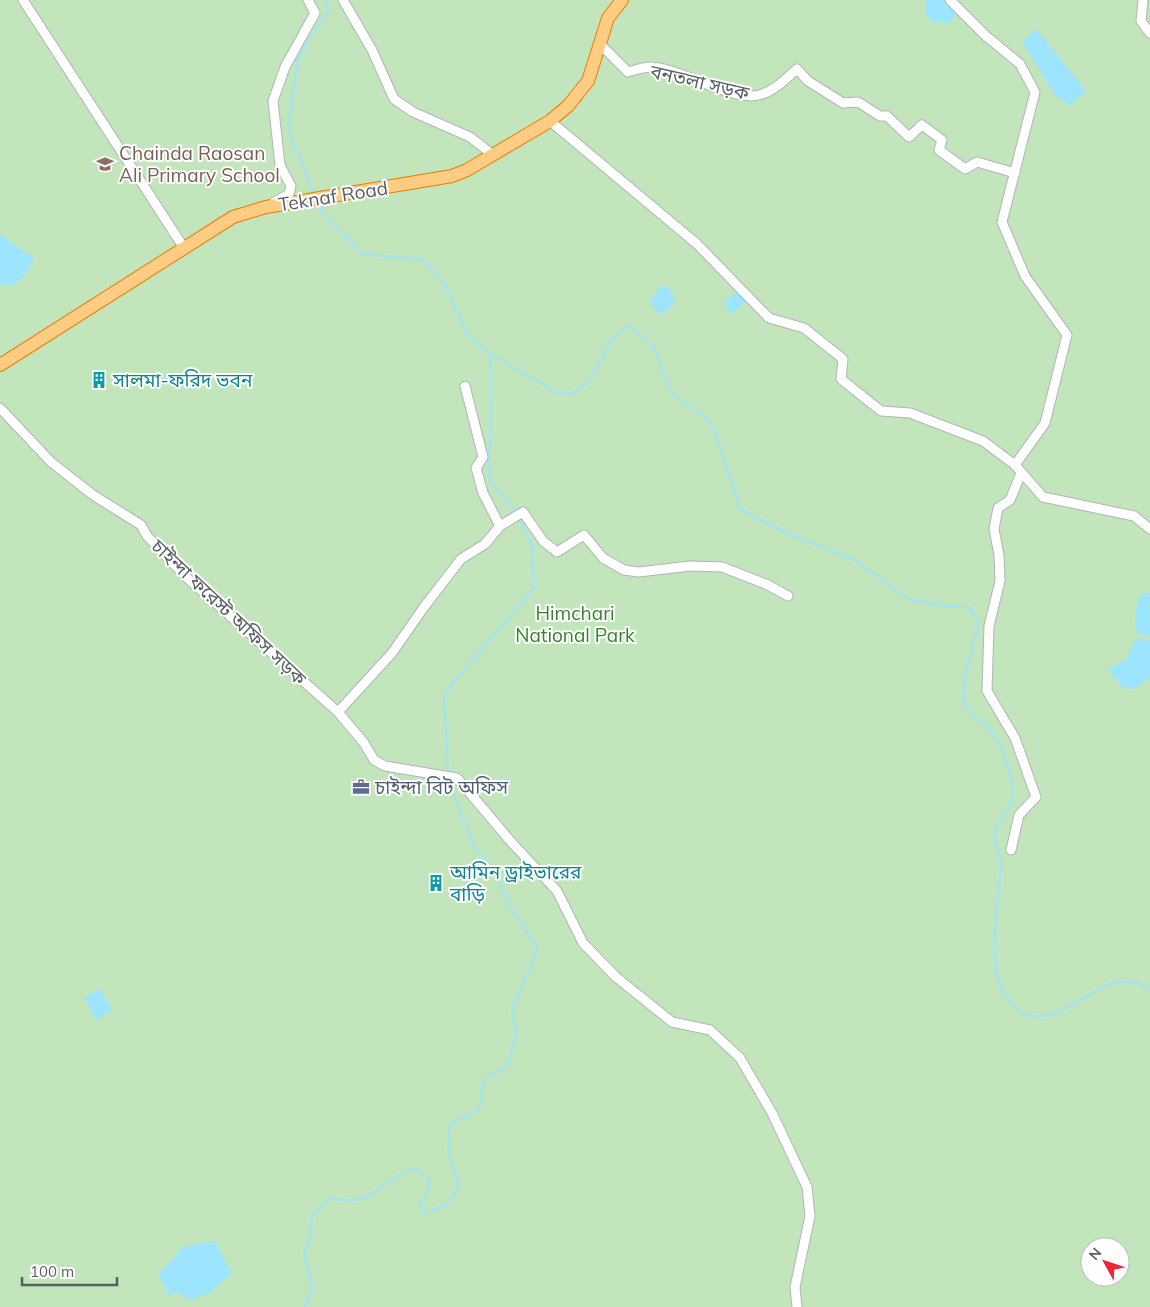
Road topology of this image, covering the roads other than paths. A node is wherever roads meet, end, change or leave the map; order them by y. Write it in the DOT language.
graph roads {
  1 [pos="23,0"];
  2 [pos="308,0"];
  3 [pos="343,0"];
  4 [pos="622,0"];
  5 [pos="950,0"];
  6 [pos="1142,0"];
  7 [pos="1150,33"];
  8 [pos="601,45"];
  9 [pos="550,121"];
  10 [pos="493,155"];
  11 [pos="1015,173"];
  12 [pos="266,207"];
  13 [pos="184,248"];
  14 [pos="0,365"];
  15 [pos="465,386"];
  16 [pos="0,408"];
  17 [pos="1015,465"];
  18 [pos="1020,473"];
  19 [pos="504,524"];
  20 [pos="1150,529"];
  21 [pos="788,596"];
  22 [pos="338,712"];
  23 [pos="1011,850"];
  24 [pos="797,1307"];
  1 -- 13 [label="street"];
  2 -- 12 [label="street"];
  3 -- 10 [label="street"];
  4 -- 8 [label="highway, Teknaf Road"];
  5 -- 11 [label="street"];
  6 -- 7 [label="street"];
  8 -- 9 [label="highway, Teknaf Road"];
  8 -- 11 [label="street, বনতলা সড়ক"];
  9 -- 10 [label="highway, Teknaf Road"];
  9 -- 17 [label="street"];
  10 -- 12 [label="highway, Teknaf Road"];
  11 -- 17 [label="street"];
  12 -- 13 [label="highway, Teknaf Road"];
  13 -- 14 [label="highway, Teknaf Road"];
  15 -- 19 [label="street"];
  16 -- 22 [label="street, চাইন্দা ফরেস্ট অফিস সড়ক"];
  17 -- 18 [label="street"];
  18 -- 20 [label="street"];
  18 -- 23 [label="street"];
  19 -- 21 [label="street"];
  19 -- 22 [label="street"];
  22 -- 24 [label="street, চাইন্দা ফরেস্ট অফিস সড়ক"];
}
